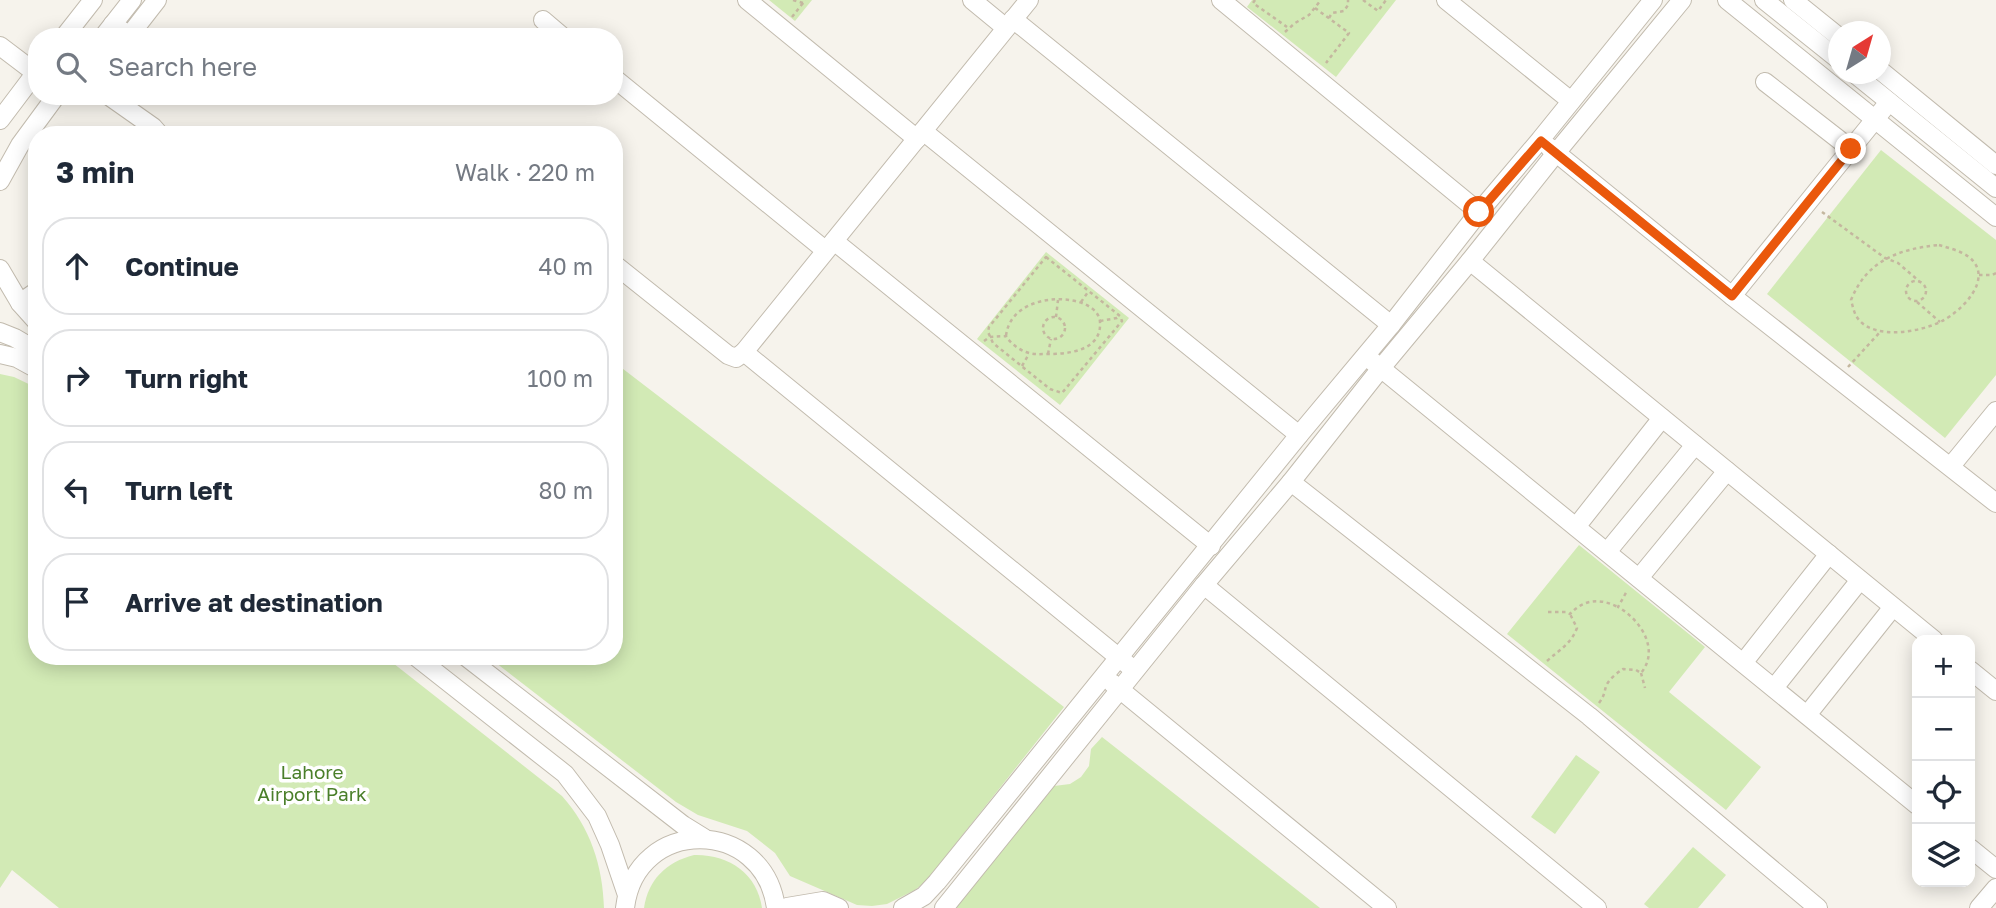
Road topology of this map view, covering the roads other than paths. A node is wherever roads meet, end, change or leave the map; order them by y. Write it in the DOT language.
graph roads {
  1 [pos="93,0"];
  2 [pos="132,0"];
  3 [pos="157,0"];
  4 [pos="747,0"];
  5 [pos="972,0"];
  6 [pos="1029,0"];
  7 [pos="1221,0"];
  8 [pos="1446,0"];
  9 [pos="1653,0"];
  10 [pos="1727,0"];
  11 [pos="1764,0"];
  12 [pos="1793,0"];
  13 [pos="1677,2"];
  14 [pos="543,20"];
  15 [pos="1010,23"];
  16 [pos="71,28"];
  17 [pos="110,28"];
  18 [pos="135,28"];
  19 [pos="552,28"];
  20 [pos="1828,28"];
  21 [pos="0,46"];
  22 [pos="1828,51"];
  23 [pos="28,67"];
  24 [pos="1891,79"];
  25 [pos="1765,82"];
  26 [pos="28,83"];
  27 [pos="1867,84"];
  28 [pos="623,85"];
  29 [pos="1571,101"];
  30 [pos="1889,102"];
  31 [pos="49,105"];
  32 [pos="121,105"];
  33 [pos="1875,119"];
  34 [pos="0,120"];
  35 [pos="34,126"];
  36 [pos="148,126"];
  37 [pos="28,134"];
  38 [pos="920,135"];
  39 [pos="1541,141"];
  40 [pos="1851,149"];
  41 [pos="1556,153"];
  42 [pos="1996,165"];
  43 [pos="0,181"];
  44 [pos="1996,187"];
  45 [pos="1479,212"];
  46 [pos="1996,217"];
  47 [pos="830,246"];
  48 [pos="1470,261"];
  49 [pos="0,269"];
  50 [pos="623,271"];
  51 [pos="1732,296"];
  52 [pos="28,297"];
  53 [pos="20,303"];
  54 [pos="28,312"];
  55 [pos="1391,325"];
  56 [pos="0,332"];
  57 [pos="28,346"];
  58 [pos="744,352"];
  59 [pos="0,354"];
  60 [pos="1365,356"];
  61 [pos="28,364"];
  62 [pos="1381,368"];
  63 [pos="1996,411"];
  64 [pos="1661,418"];
  65 [pos="1299,435"];
  66 [pos="1695,445"];
  67 [pos="1951,466"];
  68 [pos="1727,471"];
  69 [pos="1291,482"];
  70 [pos="1996,503"];
  71 [pos="1576,527"];
  72 [pos="1211,546"];
  73 [pos="1607,552"];
  74 [pos="1829,555"];
  75 [pos="1638,578"];
  76 [pos="1860,580"];
  77 [pos="1204,585"];
  78 [pos="1893,607"];
  79 [pos="1928,635"];
  80 [pos="1119,659"];
  81 [pos="1744,663"];
  82 [pos="426,665"];
  83 [pos="477,665"];
  84 [pos="1136,671"];
  85 [pos="1975,674"];
  86 [pos="1104,677"];
  87 [pos="1774,688"];
  88 [pos="1120,690"];
  89 [pos="1996,691"];
  90 [pos="1807,715"];
  91 [pos="1912,801"];
  92 [pos="704,838"];
  93 [pos="1975,852"];
  94 [pos="1996,869"];
  95 [pos="1996,888"];
  96 [pos="626,902"];
  97 [pos="782,905"];
  98 [pos="839,908"];
  99 [pos="903,908"];
  100 [pos="944,908"];
  101 [pos="1387,908"];
  102 [pos="1597,908"];
  103 [pos="1818,908"];
  104 [pos="1979,908"];
  1 -- 16 [label="street"];
  2 -- 17 [label="street"];
  3 -- 18 [label="street"];
  4 -- 38 [label="street"];
  5 -- 15 [label="street"];
  6 -- 15 [label="street"];
  7 -- 45 [label="street"];
  8 -- 29 [label="street"];
  9 -- 29 [label="street"];
  10 -- 33 [label="street"];
  11 -- 22 [label="street"];
  12 -- 20 [label="street"];
  13 -- 41 [label="street"];
  14 -- 19 [label="street"];
  15 -- 38 [label="street"];
  15 -- 55 [label="street"];
  21 -- 23 [label="street"];
  24 -- 42 [label="street"];
  25 -- 40 [label="street"];
  26 -- 34 [label="street"];
  27 -- 30 [label="street"];
  28 -- 47 [label="street"];
  29 -- 39 [label="street"];
  30 -- 33 [label="street"];
  30 -- 44 [label="street"];
  31 -- 35 [label="street"];
  32 -- 36 [label="street"];
  33 -- 40 [label="street"];
  33 -- 46 [label="street"];
  37 -- 43 [label="street"];
  38 -- 47 [label="street"];
  38 -- 65 [label="street"];
  39 -- 41 [label="street"];
  39 -- 45 [label="street"];
  40 -- 51 [label="street"];
  41 -- 48 [label="street"];
  41 -- 51 [label="street"];
  45 -- 55 [label="street"];
  47 -- 58 [label="street"];
  47 -- 72 [label="street"];
  48 -- 62 [label="street"];
  48 -- 64 [label="street"];
  49 -- 53 [label="street"];
  50 -- 58 [label="street"];
  51 -- 67 [label="street"];
  52 -- 53 [label="street"];
  53 -- 54 [label="street"];
  55 -- 60 [label="street"];
  56 -- 57 [label="street"];
  58 -- 80 [label="street"];
  59 -- 61 [label="street"];
  60 -- 62 [label="street"];
  60 -- 65 [label="street"];
  62 -- 69 [label="street"];
  62 -- 71 [label="street"];
  63 -- 67 [label="street"];
  64 -- 66 [label="street"];
  64 -- 71 [label="street"];
  65 -- 72 [label="street"];
  66 -- 68 [label="street"];
  66 -- 73 [label="street"];
  67 -- 70 [label="street"];
  68 -- 74 [label="street"];
  68 -- 75 [label="street"];
  69 -- 77 [label="street"];
  69 -- 103 [label="street"];
  71 -- 73 [label="street"];
  72 -- 80 [label="street"];
  73 -- 75 [label="street"];
  74 -- 76 [label="street"];
  74 -- 81 [label="street"];
  75 -- 81 [label="street"];
  76 -- 78 [label="street"];
  76 -- 87 [label="street"];
  77 -- 84 [label="street"];
  77 -- 102 [label="street"];
  78 -- 79 [label="street"];
  78 -- 90 [label="street"];
  80 -- 84 [label="street"];
  80 -- 86 [label="street"];
  81 -- 87 [label="street"];
  82 -- 96 [label="street"];
  83 -- 92 [label="street"];
  84 -- 88 [label="street"];
  85 -- 89 [label="street"];
  86 -- 88 [label="street"];
  86 -- 99 [label="street"];
  87 -- 90 [label="street"];
  88 -- 100 [label="street"];
  88 -- 101 [label="street"];
  90 -- 91 [label="street"];
  92 -- 96 [label="street"];
  92 -- 97 [label="street"];
  93 -- 94 [label="street"];
  95 -- 104 [label="street"];
  97 -- 98 [label="street"];
}
